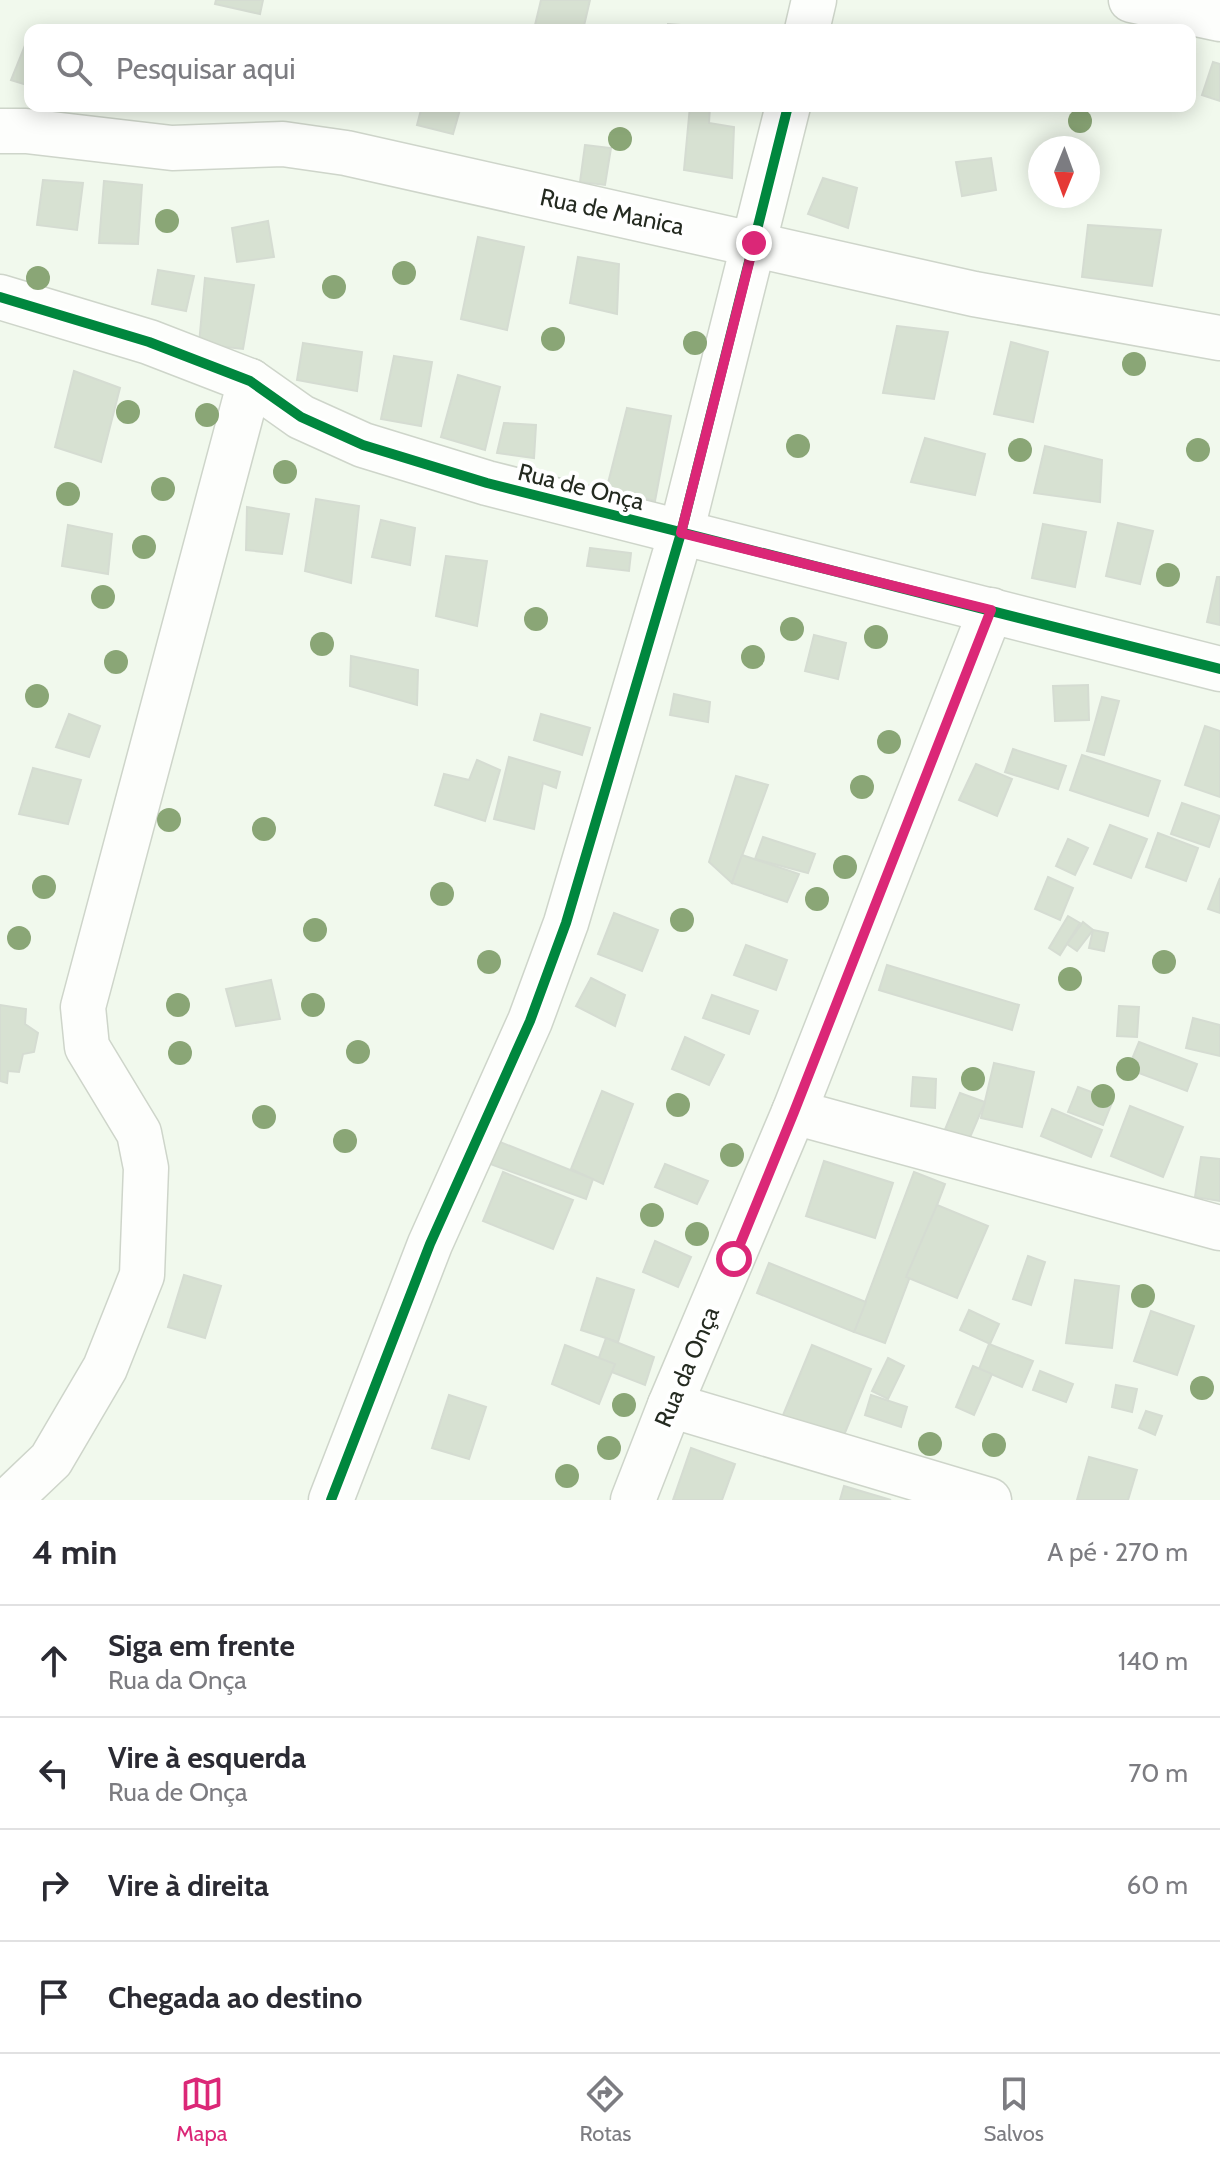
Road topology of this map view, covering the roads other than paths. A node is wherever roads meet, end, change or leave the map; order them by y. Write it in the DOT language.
graph roads {
  1 [pos="814,0"];
  2 [pos="1131,0"];
  3 [pos="1220,19"];
  4 [pos="808,24"];
  5 [pos="787,112"];
  6 [pos="0,131"];
  7 [pos="754,243"];
  8 [pos="0,297"];
  9 [pos="1218,330"];
  10 [pos="250,381"];
  11 [pos="681,533"];
  12 [pos="991,610"];
  13 [pos="1220,669"];
  14 [pos="794,1112"];
  15 [pos="1220,1228"];
  16 [pos="670,1405"];
  17 [pos="9,1500"];
  18 [pos="331,1500"];
  19 [pos="633,1500"];
  20 [pos="989,1500"];
  1 -- 4 [label="street"];
  2 -- 3 [label="street"];
  5 -- 7 [label="street"];
  6 -- 7 [label="street, Rua de Manica"];
  7 -- 9 [label="street, Rua de Manica"];
  7 -- 11 [label="street"];
  8 -- 10 [label="street, Rua de Onça"];
  10 -- 11 [label="street, Rua de Onça"];
  10 -- 17 [label="street"];
  11 -- 12 [label="street, Rua de Onça"];
  11 -- 18 [label="street"];
  12 -- 13 [label="street, Rua de Onça"];
  12 -- 14 [label="street, Rua da Onça"];
  14 -- 15 [label="street"];
  14 -- 16 [label="street, Rua da Onça"];
  16 -- 19 [label="street, Rua da Onça"];
  16 -- 20 [label="street"];
}
